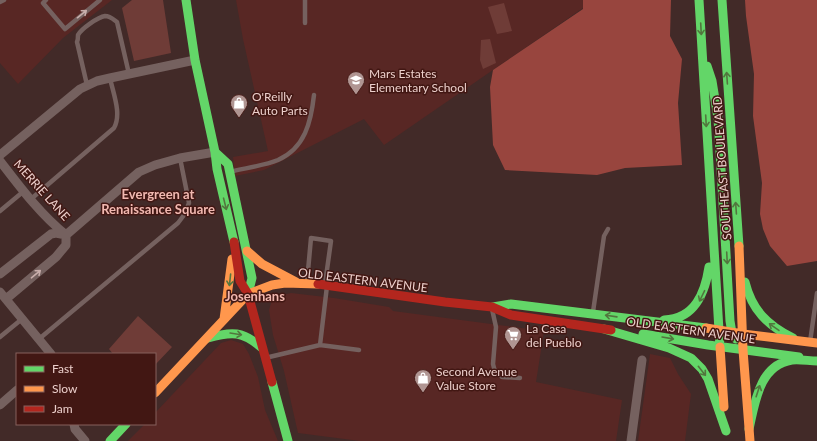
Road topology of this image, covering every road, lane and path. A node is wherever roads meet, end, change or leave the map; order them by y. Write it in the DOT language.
graph roads {
  1 [pos="4,0"];
  2 [pos="46,0"];
  3 [pos="100,0"];
  4 [pos="186,0"];
  5 [pos="305,0"];
  6 [pos="699,0"];
  7 [pos="722,0"];
  8 [pos="0,2"];
  9 [pos="305,23"];
  10 [pos="702,54"];
  11 [pos="195,60"];
  12 [pos="129,74"];
  13 [pos="110,78"];
  14 [pos="87,85"];
  15 [pos="314,95"];
  16 [pos="215,152"];
  17 [pos="0,154"];
  18 [pos="180,158"];
  19 [pos="0,161"];
  20 [pos="229,172"];
  21 [pos="24,191"];
  22 [pos="31,199"];
  23 [pos="0,211"];
  24 [pos="608,229"];
  25 [pos="66,234"];
  26 [pos="234,242"];
  27 [pos="713,244"];
  28 [pos="739,247"];
  29 [pos="247,250"];
  30 [pos="0,274"];
  31 [pos="296,282"];
  32 [pos="306,283"];
  33 [pos="278,284"];
  34 [pos="326,285"];
  35 [pos="0,292"];
  36 [pos="817,293"];
  37 [pos="248,294"];
  38 [pos="6,299"];
  39 [pos="492,307"];
  40 [pos="592,313"];
  41 [pos="254,318"];
  42 [pos="22,319"];
  43 [pos="224,319"];
  44 [pos="645,321"];
  45 [pos="604,329"];
  46 [pos="719,330"];
  47 [pos="732,333"];
  48 [pos="743,334"];
  49 [pos="0,337"];
  50 [pos="207,338"];
  51 [pos="39,339"];
  52 [pos="813,343"];
  53 [pos="320,345"];
  54 [pos="720,347"];
  55 [pos="262,348"];
  56 [pos="359,350"];
  57 [pos="743,350"];
  58 [pos="51,353"];
  59 [pos="266,358"];
  60 [pos="642,360"];
  61 [pos="817,360"];
  62 [pos="520,378"];
  63 [pos="16,391"];
  64 [pos="156,392"];
  65 [pos="0,405"];
  66 [pos="74,425"];
  67 [pos="125,425"];
  68 [pos="750,429"];
  69 [pos="726,431"];
  70 [pos="85,441"];
  71 [pos="110,441"];
  72 [pos="288,441"];
  73 [pos="631,441"];
  74 [pos="727,441"];
  75 [pos="750,441"];
  1 -- 8 [label="lane"];
  2 -- 3 [label="lane, one-way"];
  4 -- 11 [label="main road"];
  5 -- 9 [label="lane"];
  6 -- 10 [label="main road, SOUTHEAST BOULEVARD, one-way"];
  28 -- 7 [label="main road, SOUTHEAST BOULEVARD, one-way"];
  10 -- 27 [label="main road, SOUTHEAST BOULEVARD, one-way"];
  10 -- 47 [label="main road, one-way"];
  11 -- 12 [label="street"];
  11 -- 16 [label="main road"];
  12 -- 13 [label="street"];
  12 -- 14 [label="lane"];
  13 -- 14 [label="street"];
  13 -- 22 [label="lane"];
  14 -- 17 [label="street"];
  15 -- 20 [label="lane"];
  16 -- 18 [label="street"];
  16 -- 20 [label="main road"];
  16 -- 26 [label="main road, one-way"];
  18 -- 25 [label="street"];
  18 -- 51 [label="lane"];
  19 -- 21 [label="street, MERRIE LANE"];
  20 -- 29 [label="main road"];
  21 -- 22 [label="street, MERRIE LANE"];
  21 -- 23 [label="lane"];
  22 -- 25 [label="street, MERRIE LANE"];
  24 -- 40 [label="lane"];
  25 -- 30 [label="street"];
  38 -- 25 [label="street, one-way"];
  26 -- 37 [label="main road"];
  26 -- 43 [label="main road, one-way"];
  27 -- 44 [label="main road, one-way"];
  27 -- 46 [label="main road, SOUTHEAST BOULEVARD"];
  28 -- 48 [label="main road, SOUTHEAST BOULEVARD"];
  52 -- 28 [label="main road, one-way"];
  29 -- 31 [label="main road"];
  29 -- 37 [label="main road"];
  31 -- 32 [label="main road, OLD EASTERN AVENUE"];
  31 -- 33 [label="main road, OLD EASTERN AVENUE"];
  32 -- 34 [label="main road, OLD EASTERN AVENUE"];
  32 -- 34 [label="lane"];
  33 -- 37 [label="main road, OLD EASTERN AVENUE"];
  33 -- 41 [label="main road"];
  34 -- 39 [label="main road, OLD EASTERN AVENUE"];
  34 -- 53 [label="lane"];
  35 -- 38 [label="street"];
  36 -- 52 [label="lane"];
  37 -- 41 [label="main road"];
  37 -- 43 [label="main road, OLD EASTERN AVENUE"];
  38 -- 42 [label="street"];
  39 -- 40 [label="main road, OLD EASTERN AVENUE"];
  39 -- 45 [label="main road, OLD EASTERN AVENUE"];
  39 -- 62 [label="lane"];
  44 -- 40 [label="main road, OLD EASTERN AVENUE, one-way"];
  41 -- 55 [label="main road"];
  42 -- 49 [label="lane"];
  42 -- 51 [label="street"];
  43 -- 50 [label="main road, OLD EASTERN AVENUE"];
  44 -- 46 [label="main road, OLD EASTERN AVENUE"];
  45 -- 54 [label="main road, OLD EASTERN AVENUE, one-way"];
  45 -- 69 [label="main road, one-way"];
  46 -- 47 [label="main road, OLD EASTERN AVENUE"];
  46 -- 54 [label="main road, SOUTHEAST BOULEVARD"];
  47 -- 48 [label="main road, OLD EASTERN AVENUE"];
  47 -- 57 [label="main road"];
  48 -- 52 [label="main road, OLD EASTERN AVENUE"];
  48 -- 57 [label="main road, SOUTHEAST BOULEVARD"];
  50 -- 55 [label="main road, one-way"];
  50 -- 64 [label="main road, OLD EASTERN AVENUE"];
  51 -- 58 [label="street"];
  53 -- 56 [label="lane"];
  53 -- 59 [label="lane"];
  54 -- 57 [label="main road, OLD EASTERN AVENUE"];
  54 -- 69 [label="main road, SOUTHEAST BOULEVARD"];
  55 -- 59 [label="main road"];
  57 -- 61 [label="main road, OLD EASTERN AVENUE"];
  57 -- 68 [label="main road, SOUTHEAST BOULEVARD"];
  59 -- 72 [label="main road"];
  60 -- 73 [label="street"];
  68 -- 61 [label="main road, one-way"];
  63 -- 65 [label="street"];
  66 -- 70 [label="street"];
  67 -- 71 [label="main road"];
  68 -- 75 [label="main road"];
  69 -- 74 [label="main road"];
}
